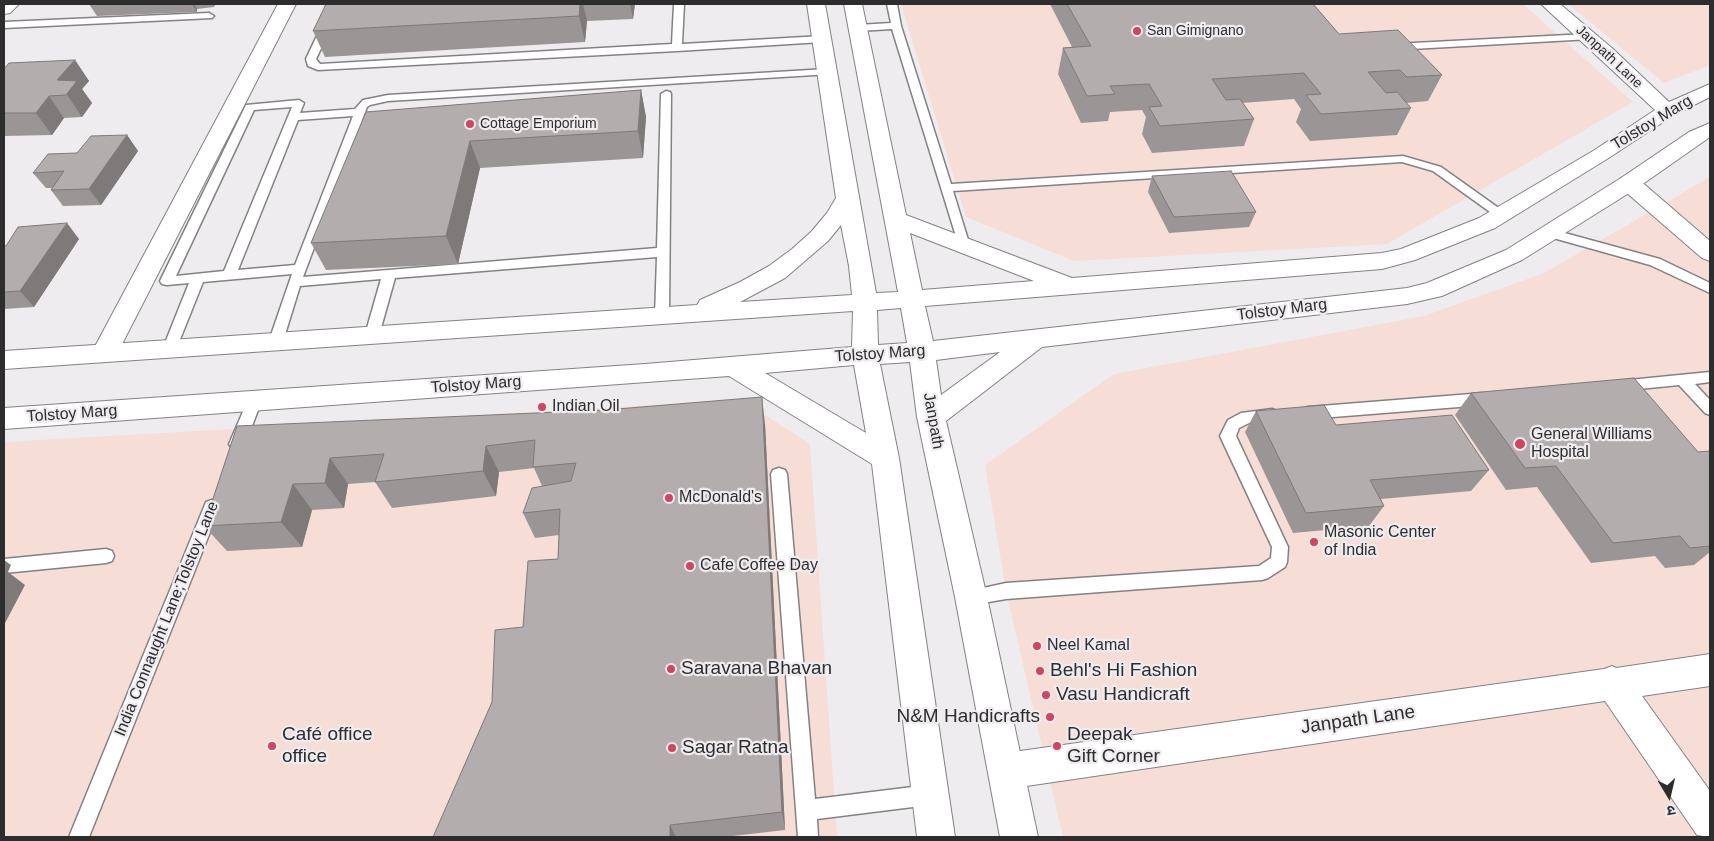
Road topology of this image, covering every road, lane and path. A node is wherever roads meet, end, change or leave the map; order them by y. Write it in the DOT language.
graph roads {
  1 [pos="10,4"];
  2 [pos="287,4"];
  3 [pos="337,4"];
  4 [pos="679,4"];
  5 [pos="816,4"];
  6 [pos="853,4"];
  7 [pos="892,4"];
  8 [pos="1550,4"];
  9 [pos="4,9"];
  10 [pos="209,16"];
  11 [pos="4,25"];
  12 [pos="896,26"];
  13 [pos="858,28"];
  14 [pos="1587,36"];
  15 [pos="822,39"];
  16 [pos="676,48"];
  17 [pos="1378,48"];
  18 [pos="827,72"];
  19 [pos="1710,90"];
  20 [pos="666,94"];
  21 [pos="1667,111"];
  22 [pos="360,112"];
  23 [pos="293,117"];
  24 [pos="1710,129"];
  25 [pos="1629,183"];
  26 [pos="946,188"];
  27 [pos="847,198"];
  28 [pos="1501,214"];
  29 [pos="896,219"];
  30 [pos="1550,232"];
  31 [pos="963,243"];
  32 [pos="663,252"];
  33 [pos="1710,253"];
  34 [pos="300,269"];
  35 [pos="229,275"];
  36 [pos="388,275"];
  37 [pos="198,278"];
  38 [pos="295,282"];
  39 [pos="1072,286"];
  40 [pos="1710,289"];
  41 [pos="912,299"];
  42 [pos="864,301"];
  43 [pos="673,316"];
  44 [pos="372,335"];
  45 [pos="1035,339"];
  46 [pos="276,341"];
  47 [pos="170,348"];
  48 [pos="105,352"];
  49 [pos="922,352"];
  50 [pos="864,355"];
  51 [pos="4,360"];
  52 [pos="732,366"];
  53 [pos="1710,377"];
  54 [pos="1684,380"];
  55 [pos="1606,388"];
  56 [pos="1500,398"];
  57 [pos="255,400"];
  58 [pos="1710,409"];
  59 [pos="931,417"];
  60 [pos="4,419"];
  61 [pos="233,456"];
  62 [pos="885,458"];
  63 [pos="780,474"];
  64 [pos="218,493"];
  65 [pos="106,556"];
  66 [pos="4,566"];
  67 [pos="972,598"];
  68 [pos="1710,670"];
  69 [pos="1612,682"];
  70 [pos="1006,771"];
  71 [pos="929,795"];
  72 [pos="805,810"];
  73 [pos="1710,822"];
  74 [pos="79,837"];
  75 [pos="808,837"];
  76 [pos="936,837"];
  77 [pos="1019,837"];
  1 -- 9 [label="main road"];
  2 -- 48 [label="main road"];
  3 -- 16 [label="lane"];
  4 -- 16 [label="lane"];
  5 -- 15 [label="main road"];
  6 -- 13 [label="main road, Janpath"];
  7 -- 12 [label="lane"];
  8 -- 14 [label="main road, Janpath Lane"];
  10 -- 11 [label="lane"];
  12 -- 13 [label="lane"];
  12 -- 26 [label="lane"];
  13 -- 29 [label="main road, Janpath"];
  14 -- 17 [label="lane"];
  14 -- 21 [label="main road, Janpath Lane"];
  15 -- 16 [label="lane"];
  15 -- 18 [label="main road"];
  18 -- 22 [label="lane"];
  18 -- 27 [label="main road"];
  19 -- 21 [label="main road, Tolstoy Marg"];
  20 -- 32 [label="lane"];
  21 -- 28 [label="main road, Tolstoy Marg"];
  22 -- 23 [label="lane"];
  22 -- 34 [label="lane"];
  23 -- 35 [label="lane"];
  23 -- 37 [label="lane"];
  24 -- 25 [label="main road, Tolstoy Marg"];
  25 -- 30 [label="main road, Tolstoy Marg"];
  25 -- 33 [label="main road"];
  26 -- 28 [label="lane"];
  26 -- 31 [label="lane"];
  27 -- 42 [label="main road"];
  27 -- 43 [label="main road"];
  28 -- 39 [label="main road, Tolstoy Marg"];
  29 -- 31 [label="main road"];
  29 -- 41 [label="main road, Janpath"];
  30 -- 40 [label="lane"];
  30 -- 45 [label="main road, Tolstoy Marg"];
  31 -- 39 [label="main road"];
  32 -- 36 [label="lane"];
  32 -- 43 [label="lane"];
  34 -- 35 [label="lane"];
  34 -- 38 [label="lane"];
  35 -- 37 [label="lane"];
  36 -- 38 [label="lane"];
  36 -- 44 [label="lane"];
  37 -- 47 [label="lane"];
  38 -- 46 [label="lane"];
  39 -- 41 [label="main road, Tolstoy Marg"];
  41 -- 42 [label="main road, Tolstoy Marg"];
  41 -- 49 [label="main road, Janpath"];
  42 -- 43 [label="main road, Tolstoy Marg"];
  42 -- 50 [label="main road"];
  43 -- 44 [label="main road, Tolstoy Marg"];
  44 -- 46 [label="main road, Tolstoy Marg"];
  45 -- 49 [label="main road, Tolstoy Marg"];
  45 -- 59 [label="main road"];
  46 -- 47 [label="main road, Tolstoy Marg"];
  47 -- 48 [label="main road, Tolstoy Marg"];
  48 -- 51 [label="main road, Tolstoy Marg"];
  49 -- 50 [label="main road, Tolstoy Marg"];
  49 -- 59 [label="main road, Janpath"];
  50 -- 52 [label="main road, Tolstoy Marg"];
  50 -- 62 [label="main road"];
  52 -- 57 [label="main road, Tolstoy Marg"];
  52 -- 62 [label="main road"];
  53 -- 54 [label="lane"];
  54 -- 55 [label="lane"];
  54 -- 58 [label="lane"];
  56 -- 67 [label="lane"];
  57 -- 60 [label="main road, Tolstoy Marg"];
  57 -- 61 [label="lane"];
  59 -- 67 [label="main road, Janpath"];
  62 -- 71 [label="main road"];
  63 -- 72 [label="lane"];
  64 -- 74 [label="lane, India Connaught Lane;Tolstoy Lane"];
  65 -- 66 [label="lane"];
  67 -- 70 [label="main road, Janpath"];
  68 -- 69 [label="main road, Janpath Lane"];
  69 -- 70 [label="main road, Janpath Lane"];
  69 -- 73 [label="main road"];
  70 -- 77 [label="main road, Janpath"];
  71 -- 72 [label="lane"];
  71 -- 76 [label="main road"];
  72 -- 75 [label="lane"];
}
